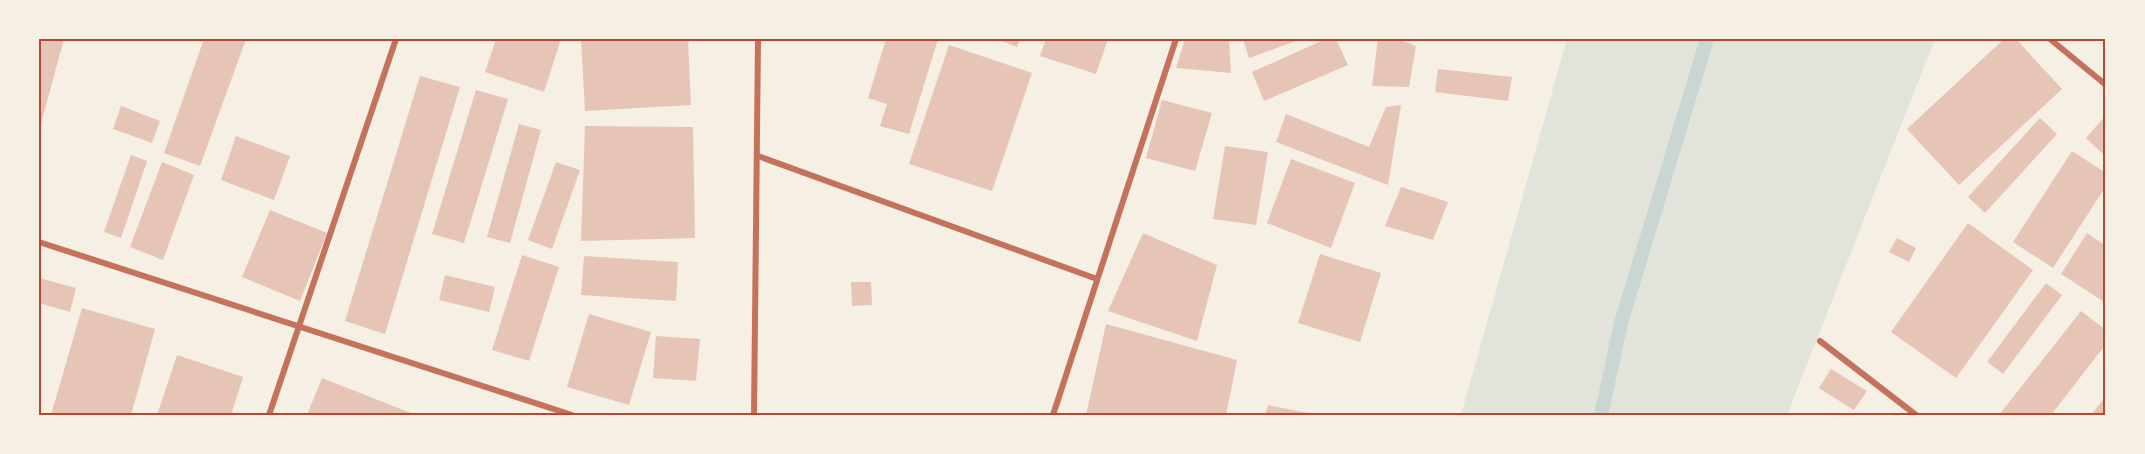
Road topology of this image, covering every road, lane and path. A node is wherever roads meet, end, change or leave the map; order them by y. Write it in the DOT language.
graph roads {
  1 [pos="395,39"];
  2 [pos="758,39"];
  3 [pos="1176,39"];
  4 [pos="2049,39"];
  5 [pos="2106,85"];
  6 [pos="758,156"];
  7 [pos="39,242"];
  8 [pos="1097,279"];
  9 [pos="298,327"];
  10 [pos="1820,341"];
  11 [pos="269,415"];
  12 [pos="572,415"];
  13 [pos="754,415"];
  14 [pos="1053,415"];
  15 [pos="1916,415"];
  1 -- 9 [label="street"];
  2 -- 6 [label="street"];
  3 -- 8 [label="street"];
  4 -- 5 [label="street"];
  6 -- 8 [label="street"];
  6 -- 13 [label="street"];
  7 -- 9 [label="street"];
  8 -- 14 [label="street"];
  9 -- 11 [label="street"];
  9 -- 12 [label="street"];
  10 -- 15 [label="street"];
}
